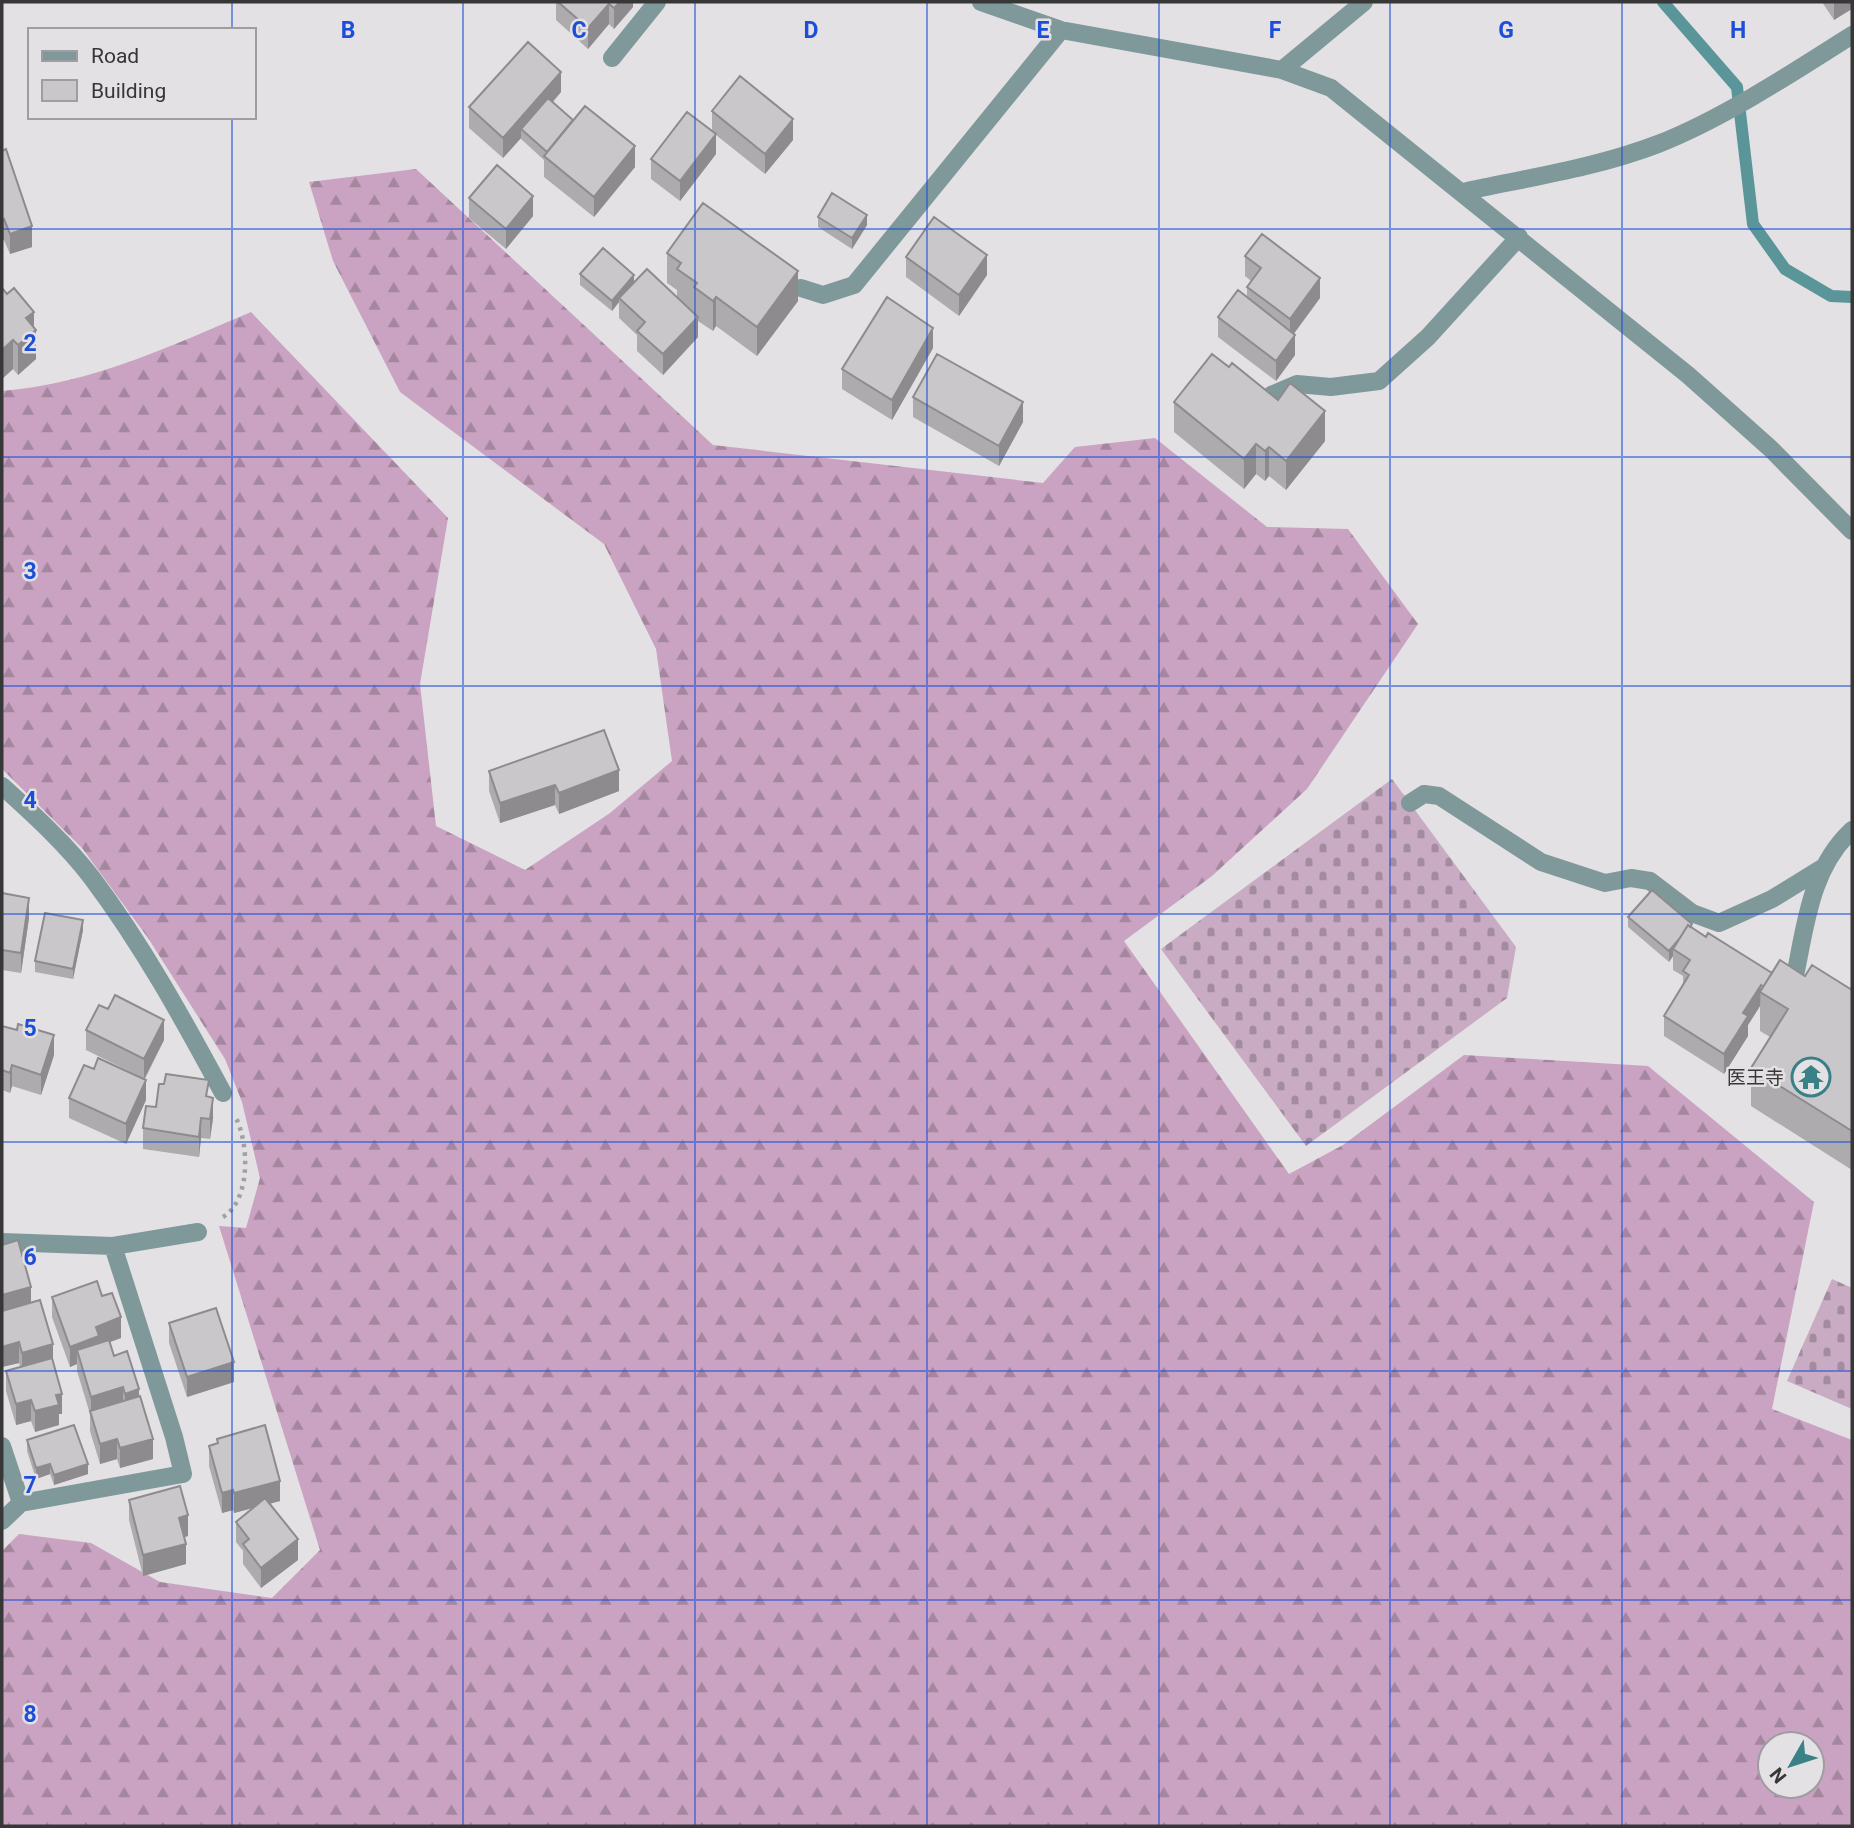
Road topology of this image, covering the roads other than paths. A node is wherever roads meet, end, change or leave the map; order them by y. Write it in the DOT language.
graph roads {
  1 [pos="657,2"];
  2 [pos="982,2"];
  3 [pos="1364,2"];
  4 [pos="1061,30"];
  5 [pos="1852,35"];
  6 [pos="612,58"];
  7 [pos="1282,70"];
  8 [pos="1461,192"];
  9 [pos="1519,237"];
  10 [pos="801,288"];
  11 [pos="1270,395"];
  12 [pos="1852,531"];
  13 [pos="2,786"];
  14 [pos="1410,803"];
  15 [pos="1852,830"];
  16 [pos="1824,867"];
  17 [pos="1796,971"];
  18 [pos="223,1093"];
  19 [pos="198,1231"];
  20 [pos="2,1242"];
  21 [pos="113,1246"];
  22 [pos="2,1446"];
  23 [pos="21,1503"];
  24 [pos="2,1521"];
  1 -- 6 [label="street"];
  2 -- 4 [label="street"];
  3 -- 7 [label="street"];
  4 -- 7 [label="street"];
  4 -- 10 [label="street"];
  5 -- 8 [label="street"];
  7 -- 8 [label="street"];
  8 -- 9 [label="street"];
  9 -- 11 [label="street"];
  9 -- 12 [label="street"];
  13 -- 18 [label="street"];
  14 -- 16 [label="street"];
  15 -- 16 [label="street"];
  16 -- 17 [label="street"];
  19 -- 21 [label="street"];
  20 -- 21 [label="street"];
  21 -- 23 [label="street"];
  22 -- 23 [label="street"];
  23 -- 24 [label="street"];
}
